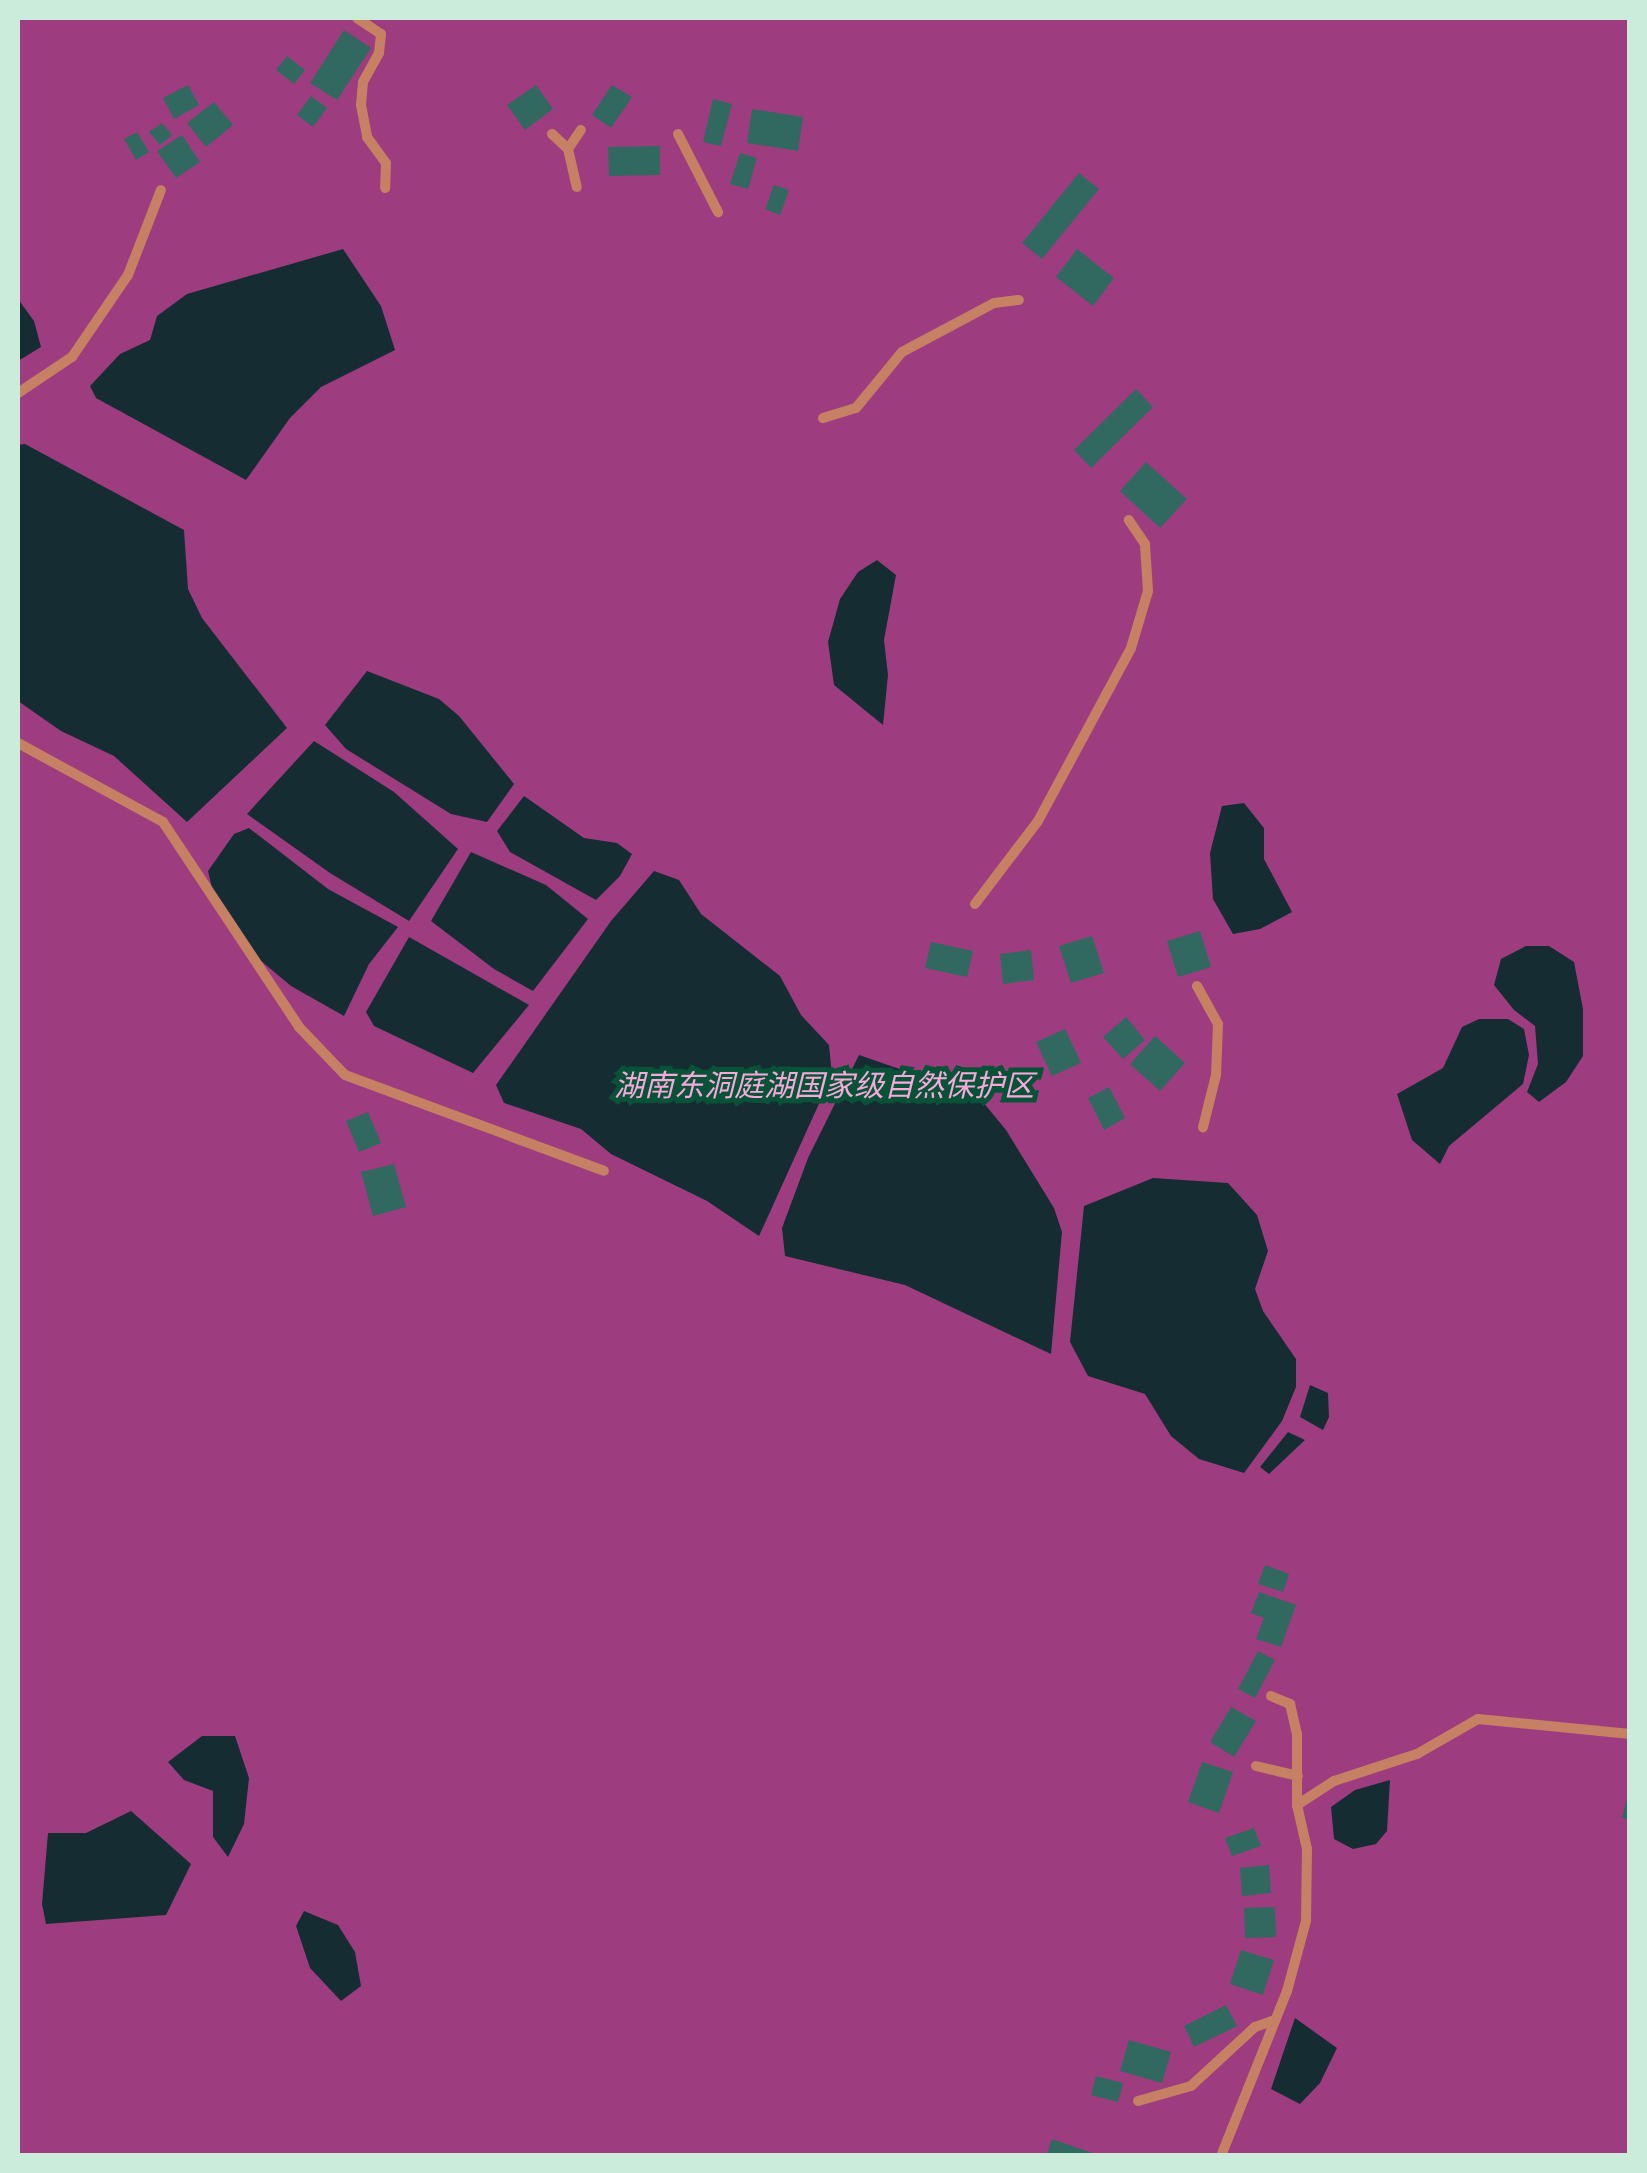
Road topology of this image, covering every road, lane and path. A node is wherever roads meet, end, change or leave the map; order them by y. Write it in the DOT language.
graph roads {
  1 [pos="357,18"];
  2 [pos="580,130"];
  3 [pos="552,134"];
  4 [pos="678,134"];
  5 [pos="568,149"];
  6 [pos="385,188"];
  7 [pos="578,188"];
  8 [pos="161,190"];
  9 [pos="718,212"];
  10 [pos="1018,300"];
  11 [pos="18,393"];
  12 [pos="824,418"];
  13 [pos="1128,520"];
  14 [pos="18,743"];
  15 [pos="975,904"];
  16 [pos="1197,986"];
  17 [pos="1203,1127"];
  18 [pos="604,1171"];
  19 [pos="1272,1696"];
  20 [pos="1630,1734"];
  21 [pos="1256,1766"];
  22 [pos="1298,1776"];
  23 [pos="1297,1805"];
  24 [pos="1275,2020"];
  25 [pos="1138,2101"];
  26 [pos="1220,2156"];
  1 -- 6 [label="street"];
  2 -- 5 [label="street"];
  3 -- 5 [label="street"];
  4 -- 9 [label="street"];
  5 -- 7 [label="street"];
  8 -- 11 [label="street"];
  10 -- 12 [label="street"];
  13 -- 15 [label="street"];
  14 -- 18 [label="street"];
  16 -- 17 [label="street"];
  19 -- 22 [label="street"];
  20 -- 23 [label="street"];
  21 -- 22 [label="street"];
  22 -- 23 [label="street"];
  23 -- 24 [label="street"];
  24 -- 25 [label="street"];
  24 -- 26 [label="street"];
}
